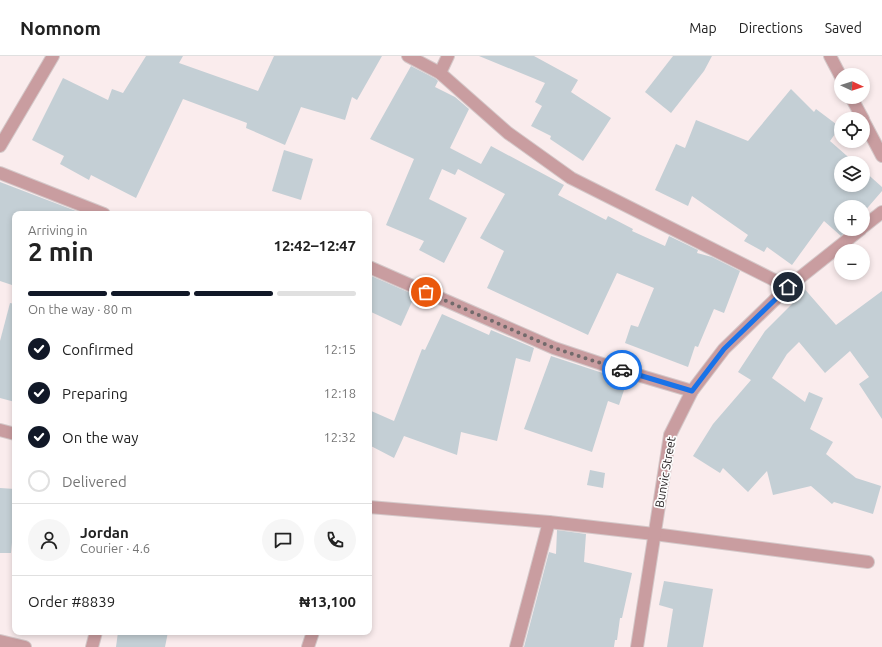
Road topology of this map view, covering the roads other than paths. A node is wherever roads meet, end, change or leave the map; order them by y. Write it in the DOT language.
graph roads {
  1 [pos="53,56"];
  2 [pos="408,56"];
  3 [pos="448,56"];
  4 [pos="830,56"];
  5 [pos="836,68"];
  6 [pos="440,73"];
  7 [pos="870,133"];
  8 [pos="0,146"];
  9 [pos="882,156"];
  10 [pos="0,173"];
  11 [pos="96,211"];
  12 [pos="882,212"];
  13 [pos="870,221"];
  14 [pos="852,236"];
  15 [pos="372,268"];
  16 [pos="788,287"];
  17 [pos="692,391"];
  18 [pos="0,430"];
  19 [pos="12,433"];
  20 [pos="372,507"];
  21 [pos="549,522"];
  22 [pos="654,534"];
  23 [pos="868,562"];
  24 [pos="95,635"];
  25 [pos="312,635"];
  26 [pos="0,641"];
  27 [pos="26,647"];
  28 [pos="92,647"];
  29 [pos="308,647"];
  30 [pos="516,647"];
  31 [pos="638,647"];
  1 -- 8 [label="street"];
  2 -- 6 [label="street"];
  3 -- 6 [label="street"];
  4 -- 5 [label="street"];
  6 -- 16 [label="street"];
  7 -- 9 [label="street"];
  10 -- 11 [label="street"];
  12 -- 13 [label="street"];
  14 -- 16 [label="street, Bunvic Street"];
  15 -- 17 [label="street"];
  16 -- 17 [label="street, Bunvic Street"];
  17 -- 22 [label="street, Bunvic Street"];
  18 -- 19 [label="street"];
  20 -- 21 [label="street"];
  21 -- 22 [label="street"];
  21 -- 30 [label="street"];
  22 -- 23 [label="street"];
  22 -- 31 [label="street, Bunvic Street"];
  24 -- 28 [label="street"];
  25 -- 29 [label="street"];
  26 -- 27 [label="street"];
}
